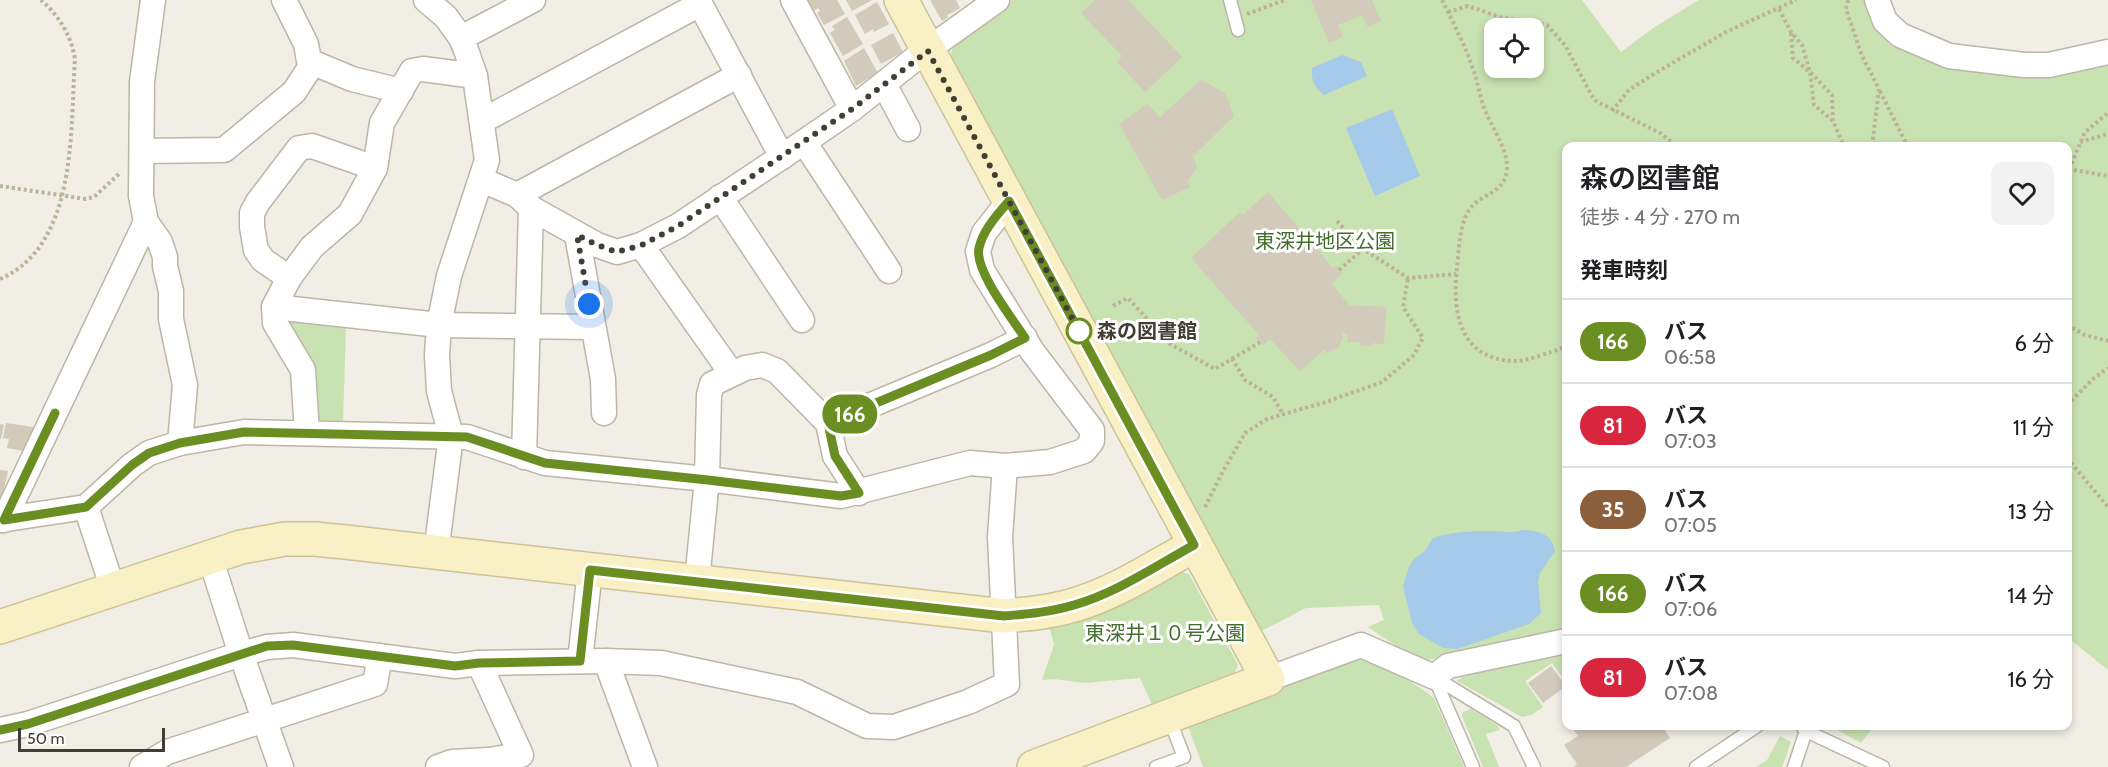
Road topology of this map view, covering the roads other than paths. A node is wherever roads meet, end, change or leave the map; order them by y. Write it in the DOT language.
graph roads {
  1 [pos="153,0"];
  2 [pos="284,0"];
  3 [pos="426,0"];
  4 [pos="533,0"];
  5 [pos="794,0"];
  6 [pos="901,0"];
  7 [pos="997,0"];
  8 [pos="1230,0"];
  9 [pos="1876,0"];
  10 [pos="699,2"];
  11 [pos="1238,30"];
  12 [pos="461,38"];
  13 [pos="928,51"];
  14 [pos="2108,52"];
  15 [pos="313,63"];
  16 [pos="739,75"];
  17 [pos="475,76"];
  18 [pos="884,84"];
  19 [pos="401,91"];
  20 [pos="852,109"];
  21 [pos="482,121"];
  22 [pos="908,129"];
  23 [pos="804,142"];
  24 [pos="142,151"];
  25 [pos="782,157"];
  26 [pos="375,168"];
  27 [pos="482,180"];
  28 [pos="720,197"];
  29 [pos="524,201"];
  30 [pos="1009,201"];
  31 [pos="146,222"];
  32 [pos="577,235"];
  33 [pos="642,245"];
  34 [pos="889,271"];
  35 [pos="289,278"];
  36 [pos="274,307"];
  37 [pos="802,320"];
  38 [pos="440,326"];
  39 [pos="529,326"];
  40 [pos="593,327"];
  41 [pos="1025,338"];
  42 [pos="732,374"];
  43 [pos="604,413"];
  44 [pos="828,423"];
  45 [pos="307,433"];
  46 [pos="451,436"];
  47 [pos="180,443"];
  48 [pos="524,458"];
  49 [pos="1005,466"];
  50 [pos="708,480"];
  51 [pos="859,493"];
  52 [pos="86,507"];
  53 [pos="2,520"];
  54 [pos="1194,545"];
  55 [pos="436,553"];
  56 [pos="210,557"];
  57 [pos="590,570"];
  58 [pos="696,581"];
  59 [pos="113,589"];
  60 [pos="1004,616"];
  61 [pos="0,627"];
  62 [pos="1562,642"];
  63 [pos="241,654"];
  64 [pos="380,656"];
  65 [pos="580,661"];
  66 [pos="606,661"];
  67 [pos="479,663"];
  68 [pos="1434,677"];
  69 [pos="1268,679"];
  70 [pos="1168,716"];
  71 [pos="266,720"];
  72 [pos="0,730"];
  73 [pos="1751,730"];
  74 [pos="1804,730"];
  75 [pos="1806,730"];
  76 [pos="142,767"];
  77 [pos="281,767"];
  78 [pos="438,767"];
  79 [pos="645,767"];
  80 [pos="1034,767"];
  81 [pos="1156,767"];
  82 [pos="1473,767"];
  83 [pos="1534,767"];
  84 [pos="1696,767"];
  85 [pos="1794,767"];
  86 [pos="1883,767"];
  1 -- 24 [label="street"];
  2 -- 15 [label="street"];
  3 -- 12 [label="street"];
  4 -- 12 [label="street"];
  5 -- 20 [label="street"];
  6 -- 13 [label="street"];
  7 -- 13 [label="street"];
  8 -- 11 [label="lane"];
  9 -- 14 [label="street"];
  10 -- 16 [label="street"];
  10 -- 21 [label="street"];
  12 -- 17 [label="street"];
  13 -- 18 [label="street"];
  13 -- 30 [label="street"];
  15 -- 19 [label="street"];
  15 -- 24 [label="street"];
  16 -- 25 [label="street"];
  16 -- 29 [label="street"];
  17 -- 19 [label="street"];
  17 -- 21 [label="street"];
  18 -- 20 [label="street"];
  18 -- 22 [label="street"];
  19 -- 26 [label="street"];
  20 -- 23 [label="street"];
  21 -- 27 [label="street"];
  23 -- 25 [label="street"];
  23 -- 34 [label="street"];
  24 -- 31 [label="street"];
  25 -- 28 [label="street"];
  26 -- 35 [label="street"];
  26 -- 35 [label="street"];
  27 -- 29 [label="street"];
  27 -- 38 [label="street"];
  28 -- 33 [label="street"];
  28 -- 37 [label="street"];
  29 -- 32 [label="street"];
  29 -- 39 [label="street"];
  30 -- 41 [label="street"];
  30 -- 54 [label="street"];
  31 -- 47 [label="street"];
  31 -- 53 [label="street"];
  32 -- 33 [label="street"];
  32 -- 40 [label="street"];
  33 -- 42 [label="street"];
  35 -- 36 [label="street"];
  36 -- 38 [label="street"];
  36 -- 45 [label="street"];
  38 -- 39 [label="street"];
  38 -- 46 [label="street"];
  39 -- 40 [label="street"];
  39 -- 48 [label="street"];
  40 -- 43 [label="street"];
  41 -- 44 [label="street"];
  41 -- 49 [label="street"];
  42 -- 44 [label="street"];
  42 -- 50 [label="street"];
  44 -- 51 [label="street"];
  45 -- 46 [label="street"];
  45 -- 47 [label="street"];
  46 -- 48 [label="street"];
  46 -- 55 [label="street"];
  47 -- 52 [label="street"];
  48 -- 50 [label="street"];
  49 -- 51 [label="street"];
  49 -- 60 [label="street"];
  50 -- 51 [label="street"];
  50 -- 58 [label="street"];
  52 -- 53 [label="street"];
  52 -- 59 [label="street"];
  54 -- 60 [label="street"];
  54 -- 69 [label="street"];
  55 -- 56 [label="street"];
  55 -- 57 [label="street"];
  56 -- 59 [label="street"];
  56 -- 63 [label="street"];
  57 -- 58 [label="street"];
  57 -- 65 [label="street"];
  58 -- 60 [label="street"];
  59 -- 61 [label="street"];
  60 -- 66 [label="street"];
  62 -- 68 [label="street"];
  63 -- 64 [label="street"];
  63 -- 71 [label="street"];
  63 -- 72 [label="street"];
  64 -- 67 [label="street"];
  64 -- 71 [label="street"];
  65 -- 66 [label="street"];
  65 -- 67 [label="street"];
  66 -- 79 [label="street"];
  67 -- 78 [label="street"];
  68 -- 69 [label="street"];
  68 -- 82 [label="lane"];
  68 -- 83 [label="lane"];
  69 -- 70 [label="street"];
  70 -- 80 [label="street"];
  70 -- 81 [label="lane"];
  71 -- 76 [label="street"];
  71 -- 77 [label="street"];
  73 -- 84 [label="lane"];
  74 -- 85 [label="lane"];
  75 -- 86 [label="lane"];
}
